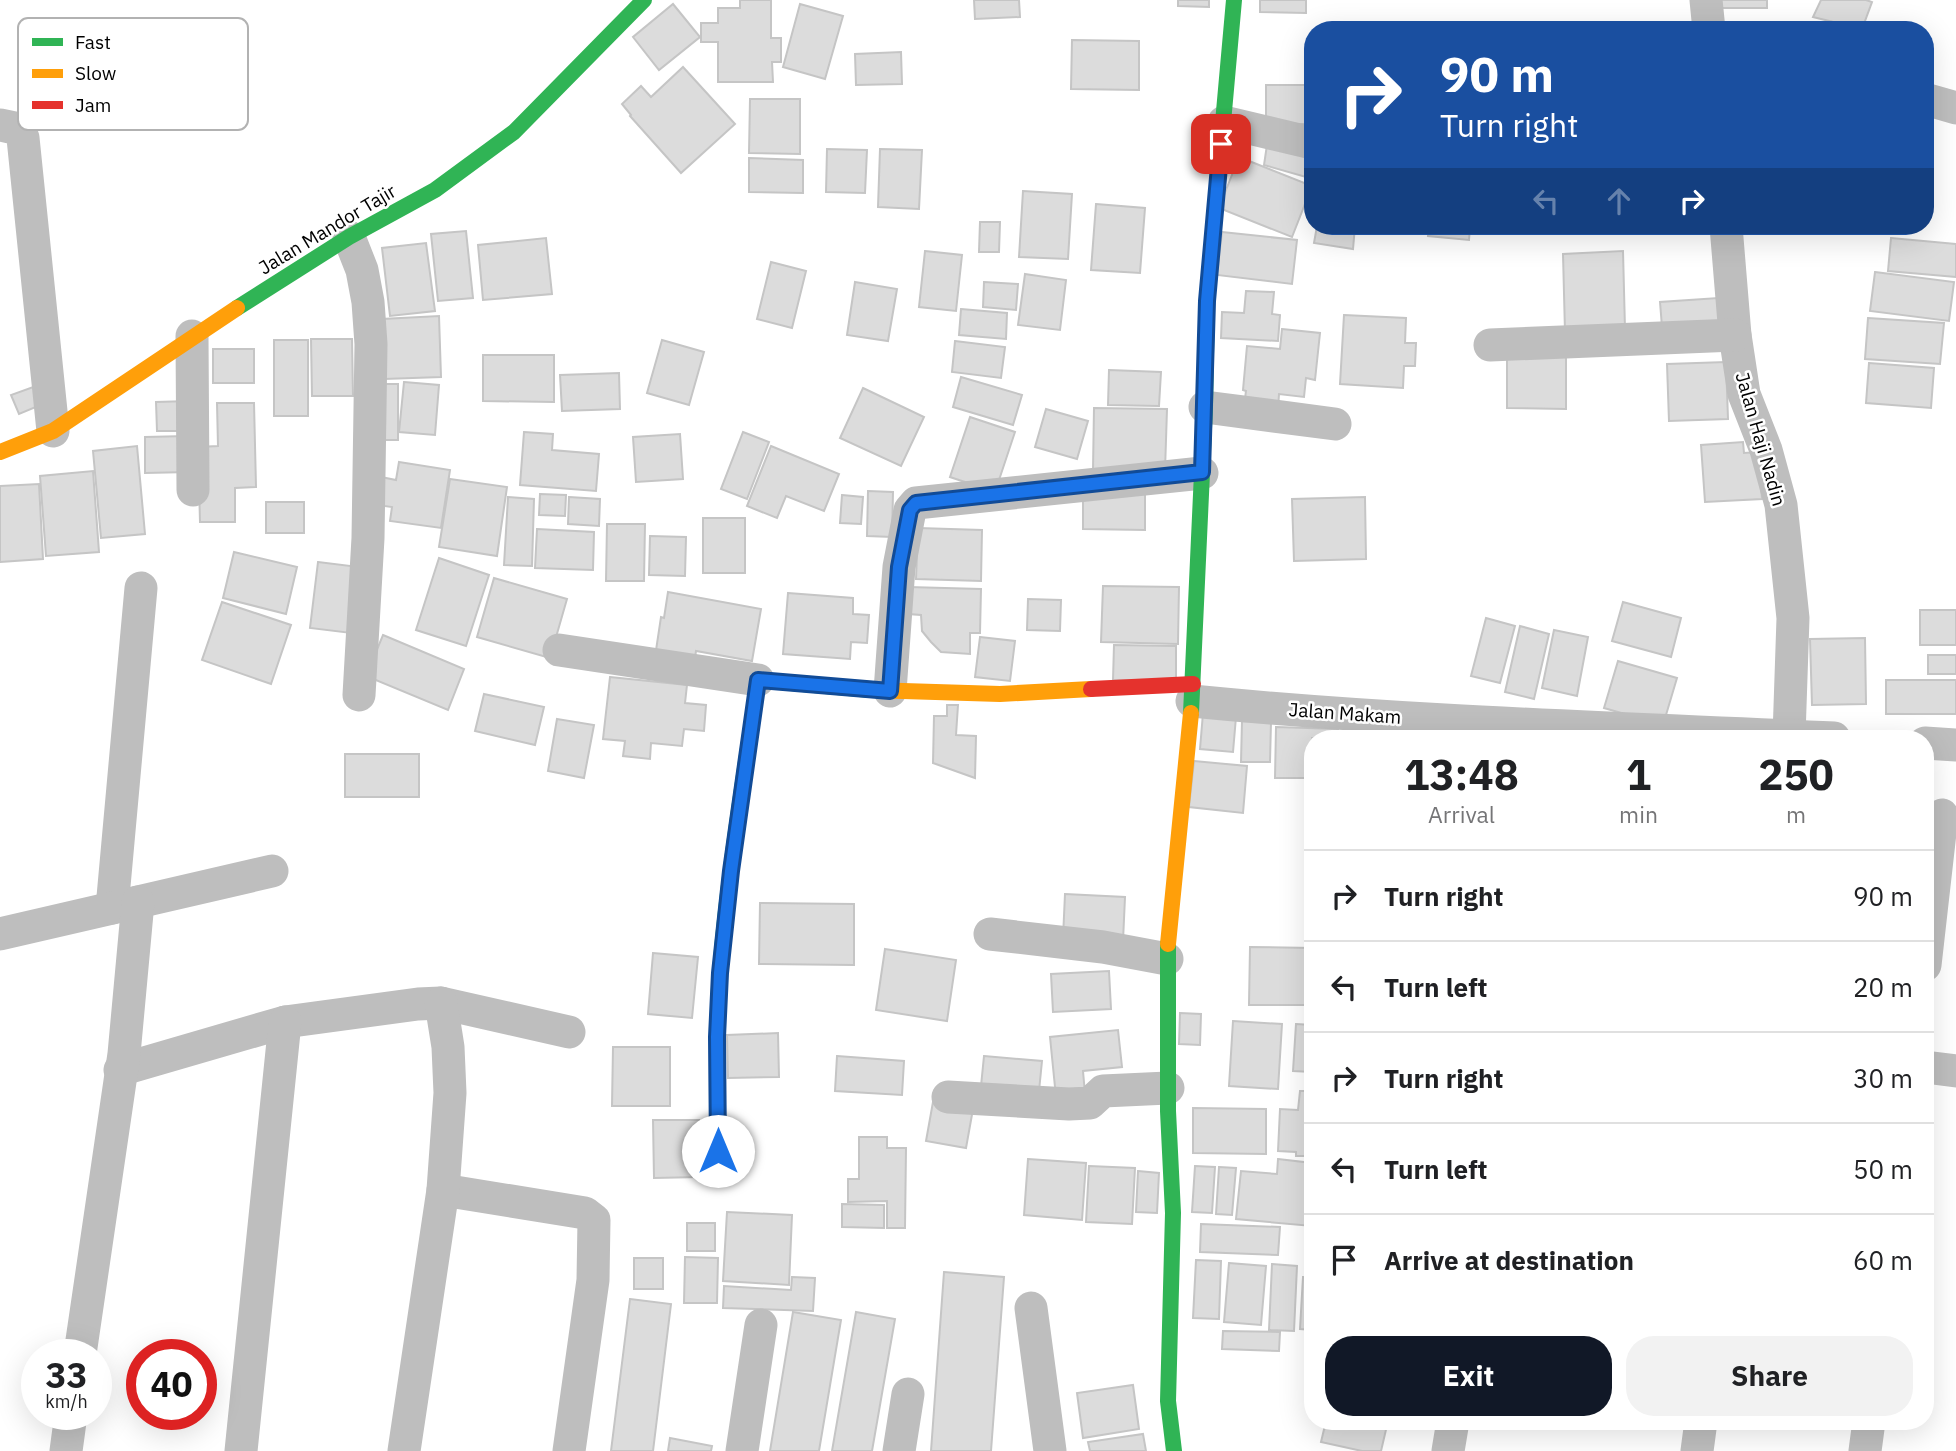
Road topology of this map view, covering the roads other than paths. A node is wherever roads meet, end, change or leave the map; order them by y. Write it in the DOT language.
graph roads {
  1 [pos="644,0"];
  2 [pos="1234,0"];
  3 [pos="1706,0"];
  4 [pos="1708,21"];
  5 [pos="1934,102"];
  6 [pos="1956,108"];
  7 [pos="1224,122"];
  8 [pos="0,125"];
  9 [pos="18,129"];
  10 [pos="19,130"];
  11 [pos="1304,141"];
  12 [pos="1727,235"];
  13 [pos="349,237"];
  14 [pos="1735,335"];
  15 [pos="192,336"];
  16 [pos="1490,345"];
  17 [pos="1205,407"];
  18 [pos="1335,424"];
  19 [pos="52,431"];
  20 [pos="0,452"];
  21 [pos="1202,472"];
  22 [pos="193,490"];
  23 [pos="141,588"];
  24 [pos="559,650"];
  25 [pos="758,680"];
  26 [pos="890,691"];
  27 [pos="1192,693"];
  28 [pos="359,695"];
  29 [pos="1493,730"];
  30 [pos="1789,730"];
  31 [pos="1934,744"];
  32 [pos="1956,745"];
  33 [pos="1942,815"];
  34 [pos="272,871"];
  35 [pos="1934,886"];
  36 [pos="125,905"];
  37 [pos="0,934"];
  38 [pos="990,934"];
  39 [pos="1167,959"];
  40 [pos="441,1003"];
  41 [pos="285,1022"];
  42 [pos="569,1032"];
  43 [pos="122,1062"];
  44 [pos="1934,1068"];
  45 [pos="1956,1071"];
  46 [pos="1168,1088"];
  47 [pos="948,1097"];
  48 [pos="718,1176"];
  49 [pos="443,1190"];
  50 [pos="1031,1308"];
  51 [pos="761,1325"];
  52 [pos="82,1339"];
  53 [pos="908,1394"];
  54 [pos="69,1430"];
  55 [pos="1451,1430"];
  56 [pos="1700,1430"];
  57 [pos="1868,1430"];
  58 [pos="66,1451"];
  59 [pos="241,1451"];
  60 [pos="404,1451"];
  61 [pos="569,1451"];
  62 [pos="741,1451"];
  63 [pos="899,1451"];
  64 [pos="1050,1451"];
  65 [pos="1174,1451"];
  66 [pos="1448,1451"];
  67 [pos="1697,1451"];
  68 [pos="1865,1451"];
  1 -- 13 [label="street, Jalan Mandor Tajir"];
  2 -- 7 [label="street"];
  3 -- 4 [label="street"];
  5 -- 6 [label="street"];
  7 -- 11 [label="street"];
  7 -- 17 [label="street"];
  8 -- 9 [label="street"];
  10 -- 19 [label="street"];
  12 -- 14 [label="street, Jalan Haji Nadin"];
  13 -- 15 [label="street, Jalan Mandor Tajir"];
  13 -- 28 [label="street"];
  14 -- 16 [label="street"];
  14 -- 30 [label="street, Jalan Haji Nadin"];
  15 -- 19 [label="street, Jalan Mandor Tajir"];
  15 -- 22 [label="street"];
  17 -- 18 [label="street"];
  17 -- 21 [label="street"];
  19 -- 20 [label="street, Jalan Mandor Tajir"];
  21 -- 26 [label="street"];
  21 -- 27 [label="street"];
  23 -- 36 [label="street"];
  24 -- 25 [label="street"];
  25 -- 26 [label="street"];
  25 -- 48 [label="street"];
  26 -- 27 [label="street"];
  27 -- 29 [label="street, Jalan Makam"];
  27 -- 39 [label="street"];
  31 -- 32 [label="street"];
  33 -- 35 [label="street"];
  34 -- 36 [label="street"];
  36 -- 37 [label="street"];
  36 -- 43 [label="street"];
  38 -- 39 [label="street"];
  39 -- 46 [label="street"];
  40 -- 41 [label="street"];
  40 -- 42 [label="street"];
  40 -- 49 [label="street"];
  41 -- 43 [label="street"];
  41 -- 59 [label="street"];
  43 -- 52 [label="street"];
  44 -- 45 [label="street"];
  46 -- 47 [label="street"];
  46 -- 65 [label="street"];
  49 -- 60 [label="street"];
  49 -- 61 [label="street"];
  50 -- 64 [label="street"];
  51 -- 62 [label="street"];
  53 -- 63 [label="street"];
  54 -- 58 [label="street"];
  55 -- 66 [label="street"];
  56 -- 67 [label="street"];
  57 -- 68 [label="street"];
}
